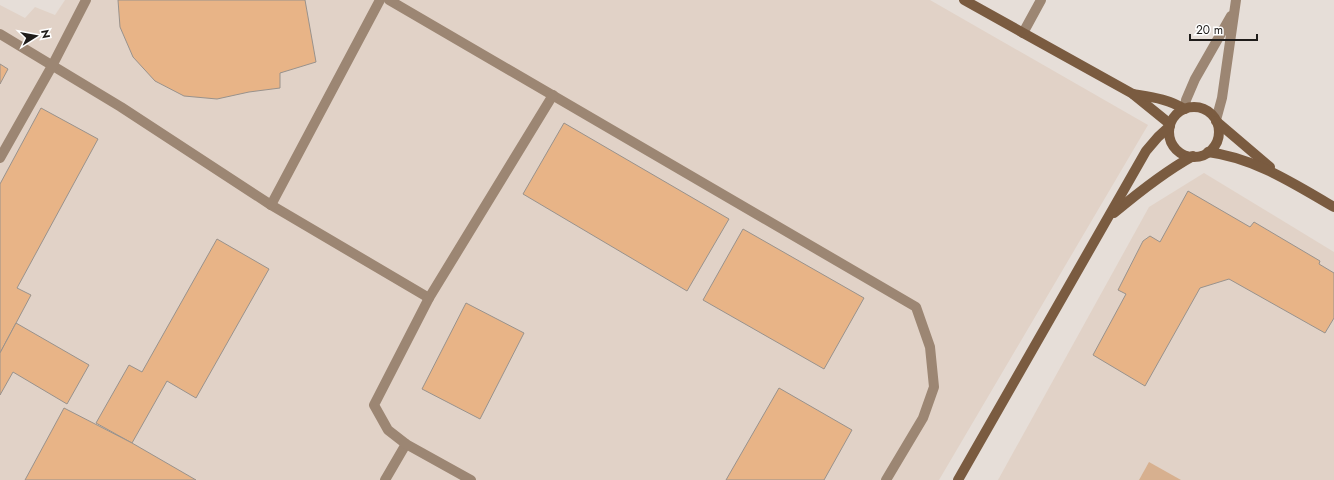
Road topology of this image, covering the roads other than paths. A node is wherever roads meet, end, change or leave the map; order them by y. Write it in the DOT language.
graph roads {
  1 [pos="86,0"];
  2 [pos="380,0"];
  3 [pos="389,0"];
  4 [pos="964,0"];
  5 [pos="1041,0"];
  6 [pos="1236,0"];
  7 [pos="1234,11"];
  8 [pos="1023,33"];
  9 [pos="0,34"];
  10 [pos="52,66"];
  11 [pos="1133,94"];
  12 [pos="553,96"];
  13 [pos="1185,109"];
  14 [pos="1216,121"];
  15 [pos="1170,125"];
  16 [pos="1208,152"];
  17 [pos="1193,156"];
  18 [pos="0,158"];
  19 [pos="1281,176"];
  20 [pos="271,205"];
  21 [pos="1334,207"];
  22 [pos="1108,218"];
  23 [pos="429,298"];
  24 [pos="406,444"];
  25 [pos="385,480"];
  26 [pos="471,480"];
  27 [pos="886,480"];
  28 [pos="958,480"];
  1 -- 10 [label="street"];
  2 -- 20 [label="street"];
  3 -- 12 [label="street"];
  4 -- 8 [label="street"];
  5 -- 8 [label="street"];
  6 -- 7 [label="street"];
  7 -- 13 [label="street"];
  7 -- 14 [label="street"];
  8 -- 11 [label="street"];
  9 -- 10 [label="street"];
  10 -- 18 [label="street"];
  10 -- 20 [label="street"];
  11 -- 13 [label="street"];
  11 -- 15 [label="street"];
  12 -- 23 [label="street"];
  12 -- 27 [label="street"];
  13 -- 14 [label="street"];
  13 -- 15 [label="street"];
  14 -- 16 [label="street"];
  14 -- 19 [label="street"];
  15 -- 17 [label="street"];
  15 -- 22 [label="street"];
  16 -- 17 [label="street"];
  16 -- 19 [label="street"];
  17 -- 22 [label="street"];
  19 -- 21 [label="street"];
  20 -- 23 [label="street"];
  22 -- 28 [label="street"];
  23 -- 24 [label="street"];
  24 -- 25 [label="street"];
  24 -- 26 [label="street"];
}
